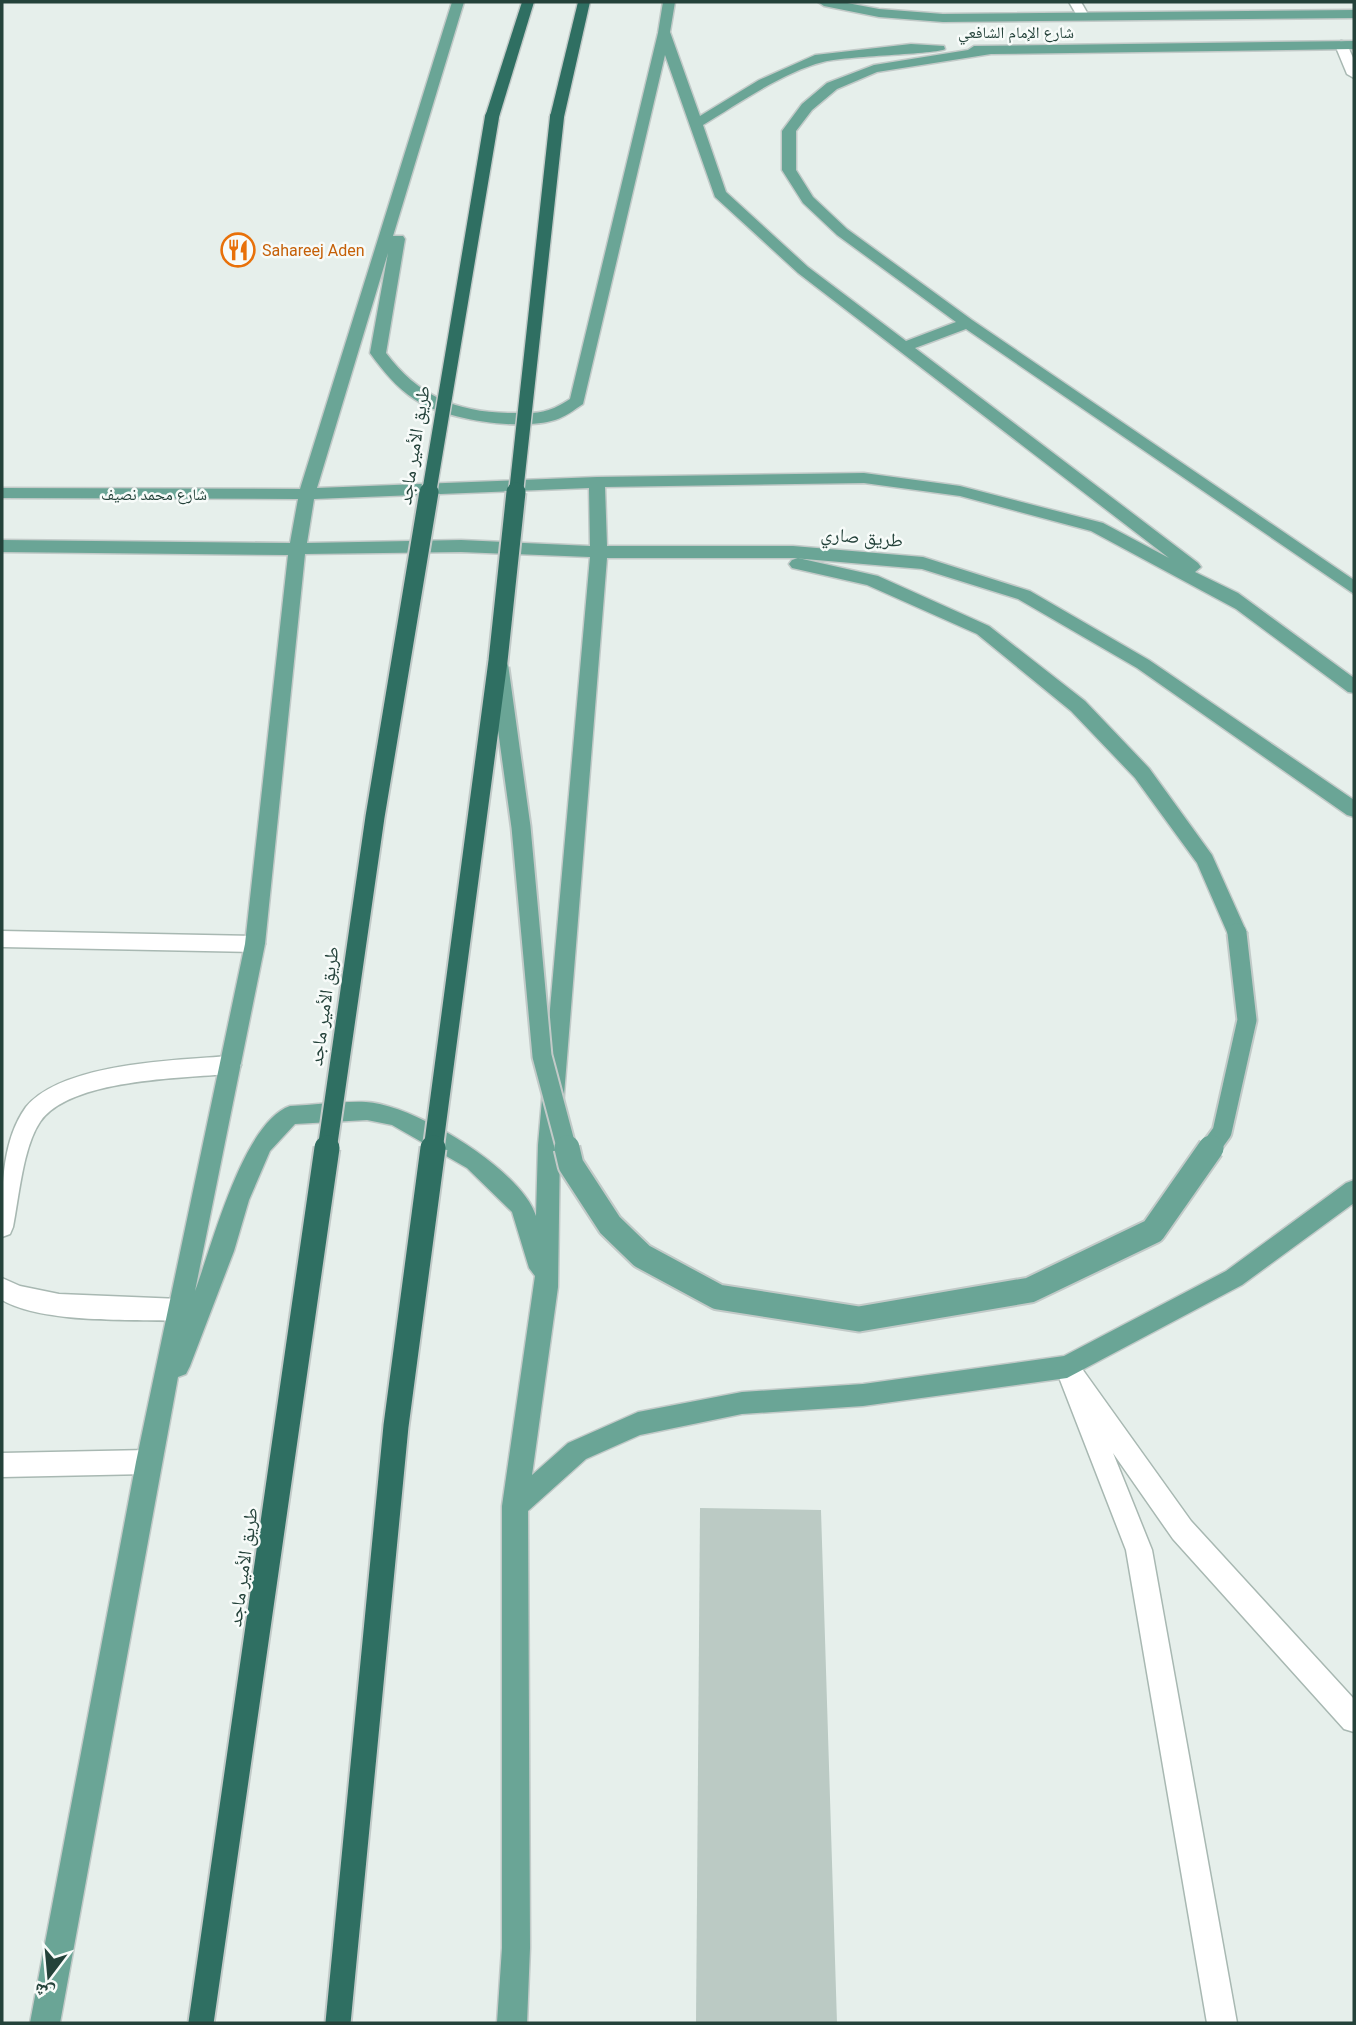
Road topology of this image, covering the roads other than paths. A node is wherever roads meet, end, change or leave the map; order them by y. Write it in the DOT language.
graph roads {
  1 [pos="458,2"];
  2 [pos="528,2"];
  3 [pos="584,2"];
  4 [pos="669,2"];
  5 [pos="824,2"];
  6 [pos="1075,2"];
  7 [pos="1354,14"];
  8 [pos="1083,16"];
  9 [pos="1235,31"];
  10 [pos="664,32"];
  11 [pos="1348,45"];
  12 [pos="986,51"];
  13 [pos="1354,74"];
  14 [pos="695,124"];
  15 [pos="413,150"];
  16 [pos="967,323"];
  17 [pos="905,346"];
  18 [pos="597,482"];
  19 [pos="2,494"];
  20 [pos="307,494"];
  21 [pos="2,546"];
  22 [pos="297,550"];
  23 [pos="660,551"];
  24 [pos="599,552"];
  25 [pos="1354,588"];
  26 [pos="1243,605"];
  27 [pos="498,661"];
  28 [pos="1354,687"];
  29 [pos="1353,811"];
  30 [pos="2,939"];
  31 [pos="255,944"];
  32 [pos="230,1065"];
  33 [pos="1354,1190"];
  34 [pos="2,1227"];
  35 [pos="546,1287"];
  36 [pos="2,1288"];
  37 [pos="180,1310"];
  38 [pos="1067,1367"];
  39 [pos="155,1429"];
  40 [pos="148,1462"];
  41 [pos="2,1465"];
  42 [pos="515,1506"];
  43 [pos="1354,1719"];
  44 [pos="45,2023"];
  45 [pos="201,2023"];
  46 [pos="338,2023"];
  47 [pos="512,2023"];
  48 [pos="1222,2023"];
  1 -- 15 [label="main road"];
  2 -- 45 [label="highway, طريق الأمير ماجد, bridge"];
  3 -- 27 [label="highway, bridge"];
  4 -- 10 [label="main road"];
  5 -- 8 [label="main road, شارع الإمام الشافعي"];
  6 -- 8 [label="street"];
  7 -- 9 [label="main road, شارع الإمام الشافعي"];
  8 -- 9 [label="main road, شارع الإمام الشافعي"];
  9 -- 11 [label="main road, شارع الإمام الشافعي"];
  9 -- 12 [label="main road, شارع الإمام الشافعي"];
  10 -- 14 [label="main road"];
  10 -- 15 [label="main road"];
  11 -- 13 [label="street"];
  12 -- 14 [label="main road, شارع الإمام الشافعي"];
  12 -- 16 [label="main road"];
  14 -- 17 [label="main road"];
  15 -- 20 [label="main road"];
  16 -- 17 [label="main road"];
  16 -- 25 [label="main road"];
  17 -- 26 [label="main road"];
  18 -- 20 [label="main road, شارع محمد نصيف"];
  18 -- 24 [label="main road"];
  18 -- 26 [label="main road, شارع محمد نصيف"];
  19 -- 20 [label="main road, شارع محمد نصيف"];
  20 -- 22 [label="main road"];
  21 -- 22 [label="main road"];
  22 -- 24 [label="main road, طريق صاري"];
  22 -- 31 [label="main road"];
  23 -- 24 [label="main road, طريق صاري"];
  23 -- 27 [label="main road, bridge"];
  23 -- 29 [label="main road, طريق صاري"];
  24 -- 35 [label="main road"];
  26 -- 28 [label="main road"];
  27 -- 46 [label="highway, bridge"];
  30 -- 31 [label="street"];
  31 -- 32 [label="main road"];
  32 -- 34 [label="street"];
  32 -- 37 [label="main road"];
  33 -- 38 [label="main road"];
  35 -- 39 [label="main road"];
  35 -- 42 [label="main road"];
  36 -- 37 [label="street"];
  37 -- 39 [label="main road"];
  38 -- 42 [label="main road"];
  38 -- 43 [label="street"];
  38 -- 48 [label="street"];
  39 -- 40 [label="main road"];
  40 -- 41 [label="street"];
  40 -- 44 [label="main road"];
  42 -- 47 [label="main road"];
}
